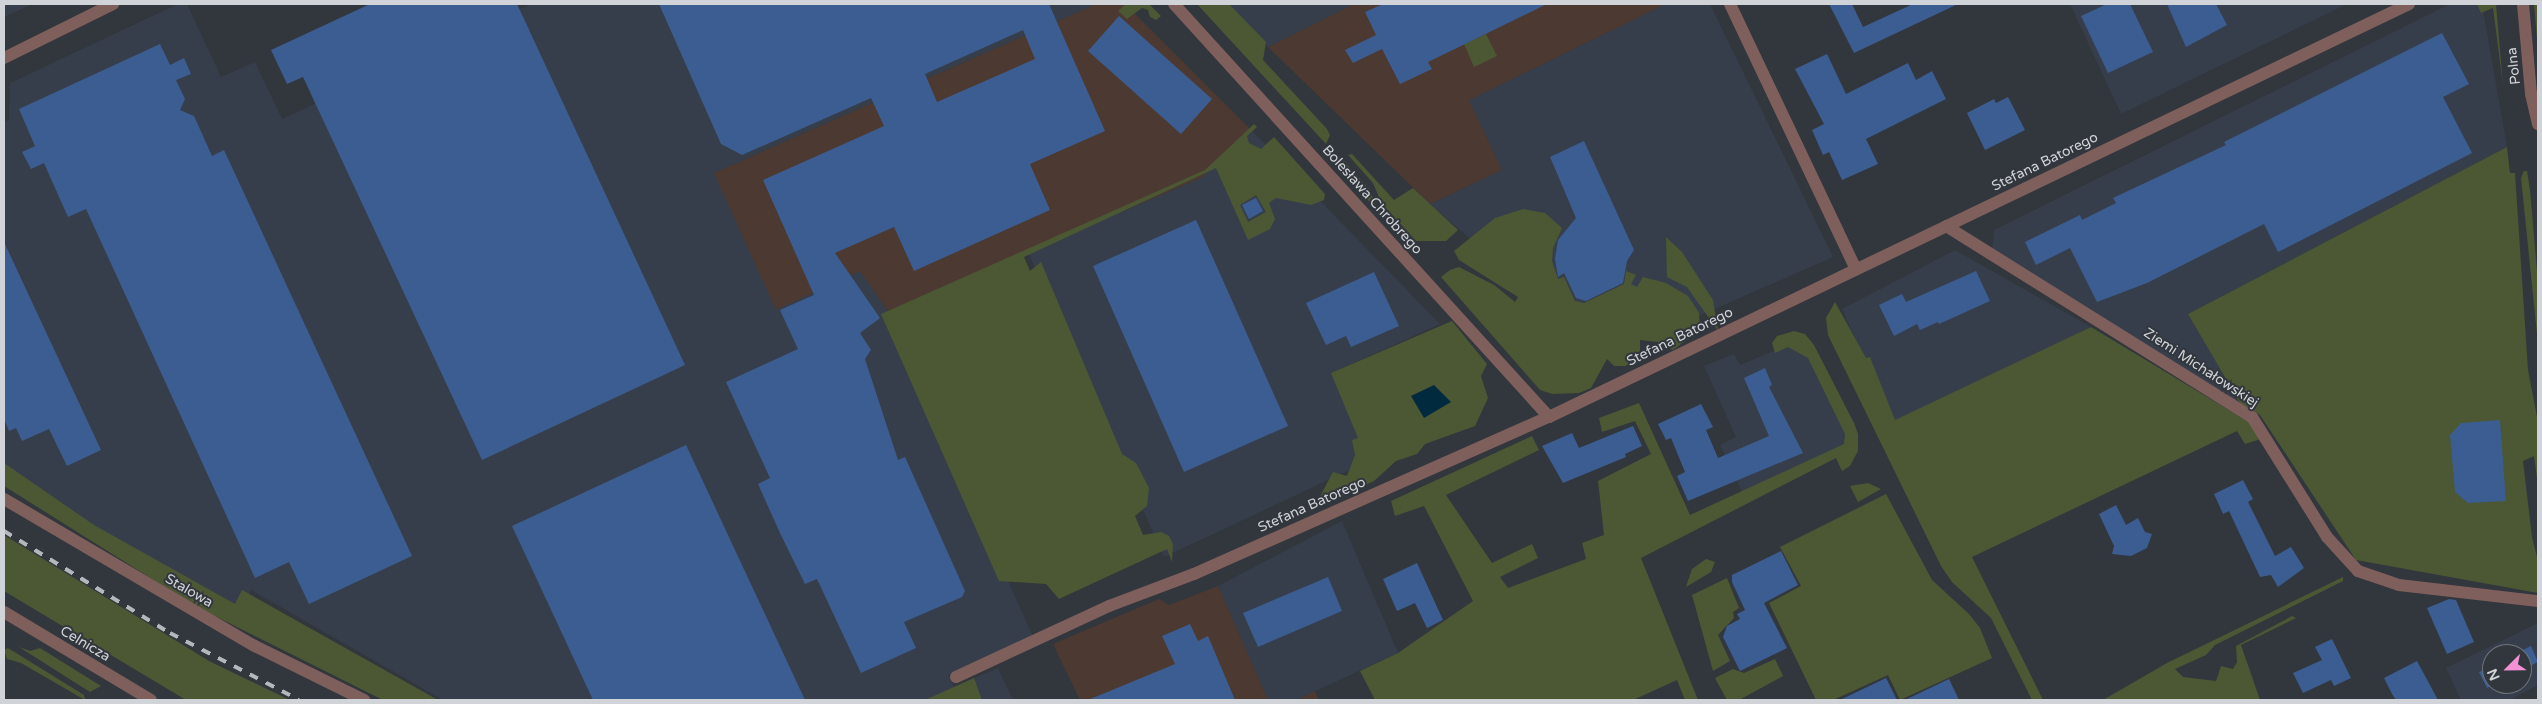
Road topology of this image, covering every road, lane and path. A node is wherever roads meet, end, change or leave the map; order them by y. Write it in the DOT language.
graph roads {
  1 [pos="113,4"];
  2 [pos="1174,4"];
  3 [pos="1730,4"];
  4 [pos="2409,4"];
  5 [pos="2523,4"];
  6 [pos="4,58"];
  7 [pos="2538,124"];
  8 [pos="1946,226"];
  9 [pos="1856,269"];
  10 [pos="1549,417"];
  11 [pos="4,499"];
  12 [pos="2538,602"];
  13 [pos="4,612"];
  14 [pos="956,678"];
  15 [pos="151,700"];
  16 [pos="364,700"];
  1 -- 6 [label="street"];
  2 -- 10 [label="street, Bolesława Chrobrego"];
  3 -- 9 [label="street"];
  4 -- 8 [label="street, Stefana Batorego"];
  5 -- 7 [label="street, Polna"];
  8 -- 9 [label="street, Stefana Batorego"];
  8 -- 12 [label="street, Ziemi Michałowskiej"];
  9 -- 10 [label="street, Stefana Batorego"];
  10 -- 14 [label="street, Stefana Batorego"];
  11 -- 16 [label="street, Stalowa"];
  13 -- 15 [label="street, Celnicza"];
}
